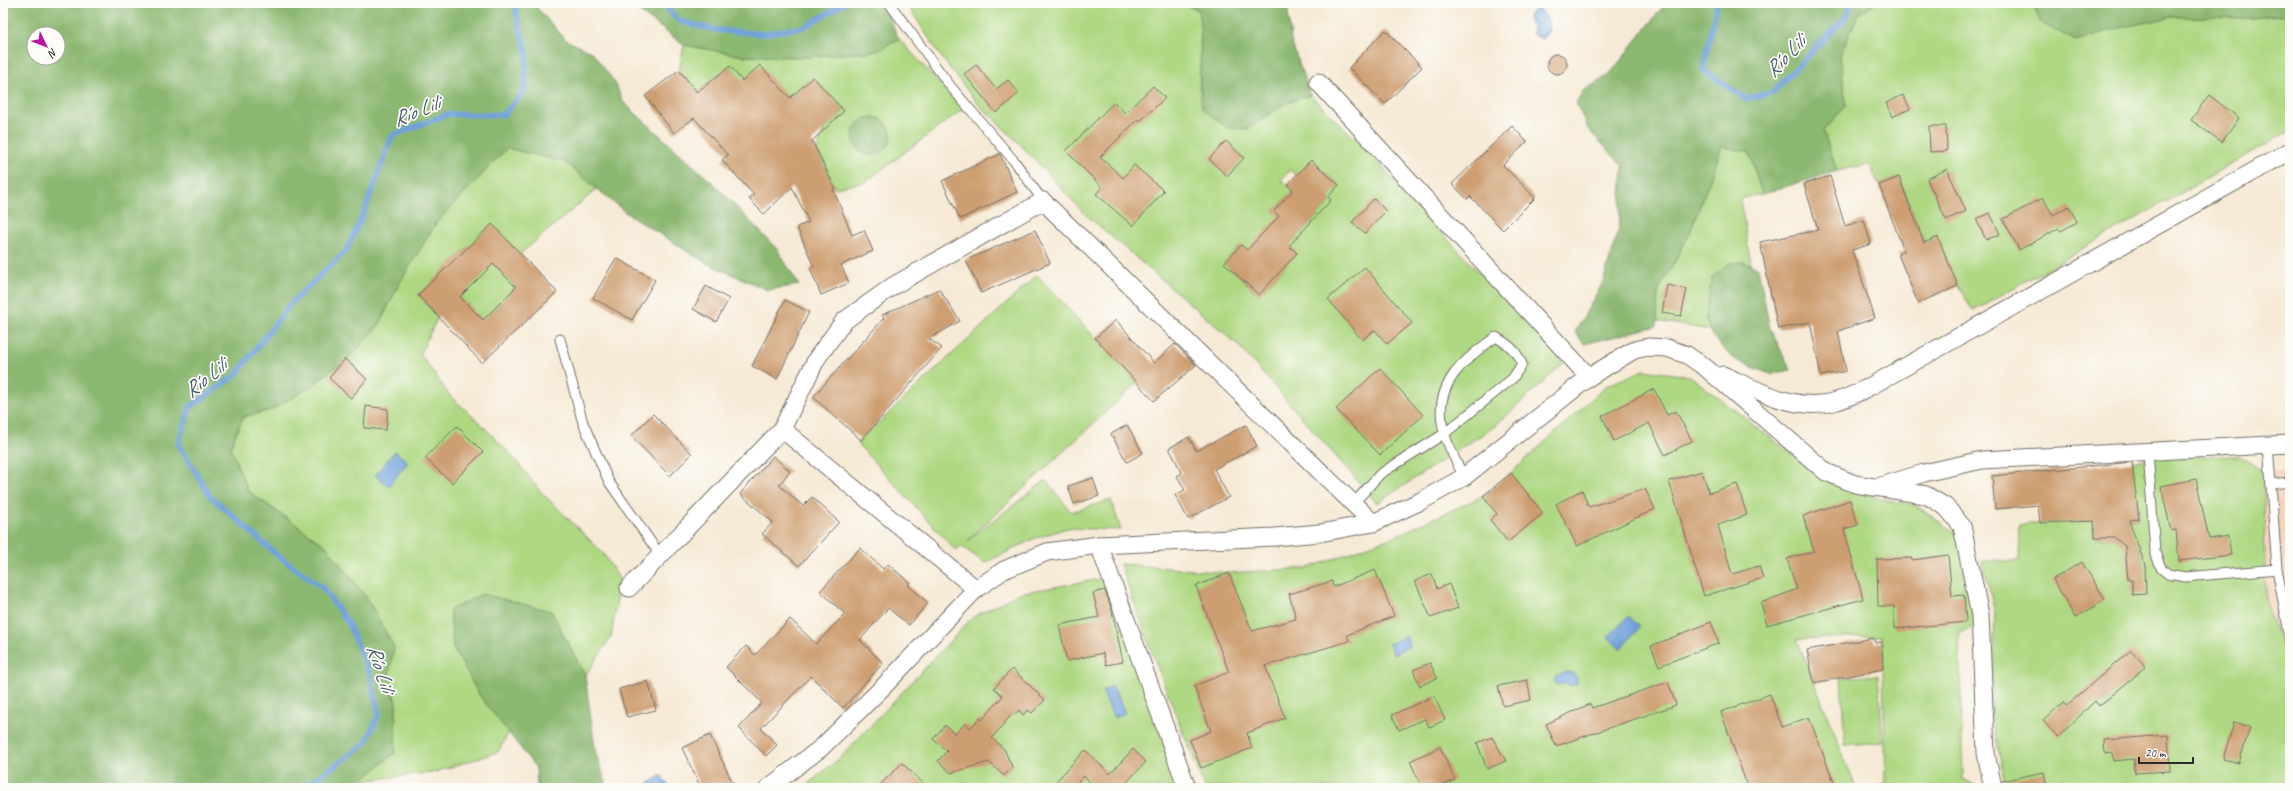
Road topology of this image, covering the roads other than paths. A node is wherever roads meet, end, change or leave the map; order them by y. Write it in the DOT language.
graph roads {
  1 [pos="889,3"];
  2 [pos="1318,82"];
  3 [pos="2290,151"];
  4 [pos="1043,200"];
  5 [pos="560,339"];
  6 [pos="1706,368"];
  7 [pos="1589,376"];
  8 [pos="782,429"];
  9 [pos="1444,434"];
  10 [pos="2268,444"];
  11 [pos="2290,444"];
  12 [pos="2148,451"];
  13 [pos="1464,477"];
  14 [pos="2290,482"];
  15 [pos="2271,484"];
  16 [pos="1877,487"];
  17 [pos="1354,504"];
  18 [pos="1373,523"];
  19 [pos="1099,545"];
  20 [pos="660,555"];
  21 [pos="2277,569"];
  22 [pos="629,588"];
  23 [pos="976,589"];
  24 [pos="2290,639"];
  25 [pos="768,788"];
  26 [pos="1187,788"];
  27 [pos="1993,788"];
  1 -- 4 [label="lane"];
  2 -- 7 [label="street"];
  3 -- 6 [label="street"];
  4 -- 8 [label="street"];
  4 -- 17 [label="street"];
  5 -- 20 [label="lane"];
  6 -- 7 [label="street"];
  6 -- 16 [label="street"];
  7 -- 13 [label="street"];
  8 -- 20 [label="street"];
  8 -- 23 [label="street"];
  9 -- 9 [label="lane"];
  9 -- 13 [label="lane"];
  9 -- 17 [label="lane"];
  10 -- 11 [label="street"];
  10 -- 12 [label="street"];
  10 -- 15 [label="lane"];
  12 -- 16 [label="street"];
  12 -- 21 [label="lane"];
  13 -- 18 [label="street"];
  14 -- 15 [label="lane"];
  15 -- 21 [label="lane"];
  16 -- 27 [label="street"];
  17 -- 18 [label="street"];
  18 -- 19 [label="street"];
  19 -- 23 [label="street"];
  19 -- 26 [label="street"];
  20 -- 22 [label="street"];
  21 -- 24 [label="lane"];
  23 -- 25 [label="street"];
}
